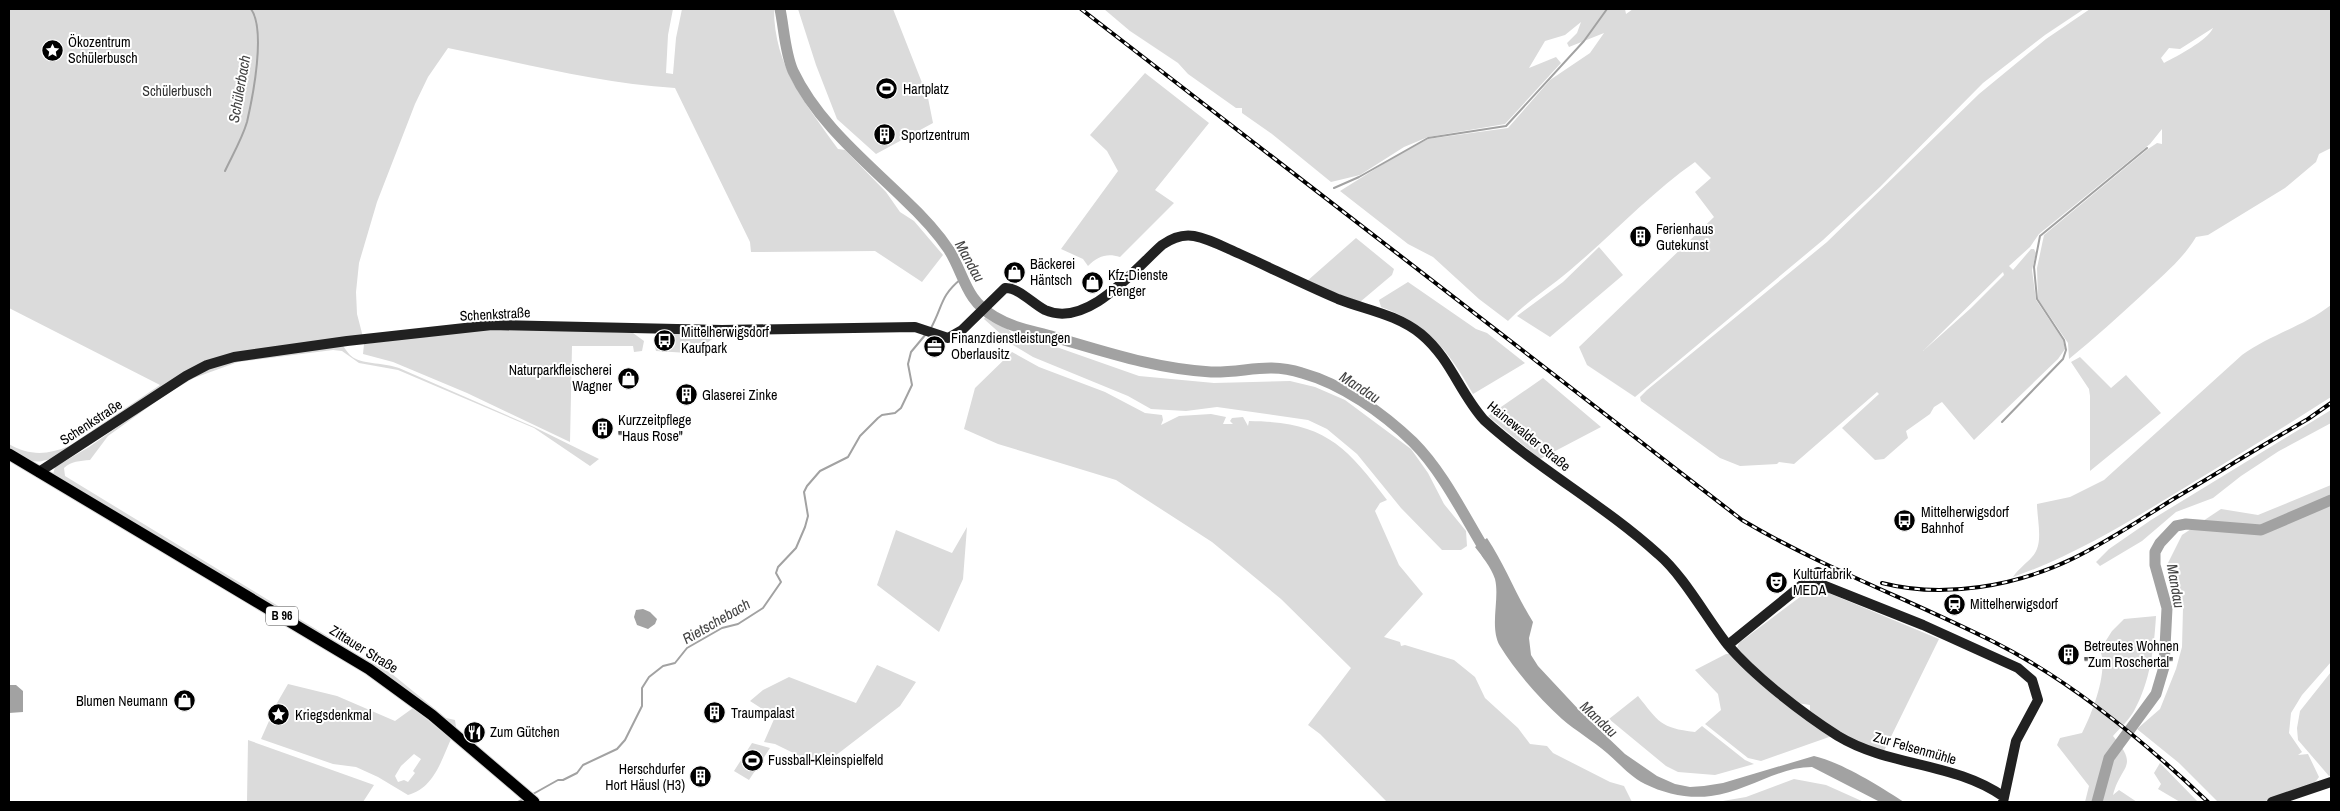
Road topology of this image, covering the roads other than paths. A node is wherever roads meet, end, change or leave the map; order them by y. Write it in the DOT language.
graph roads {
  1 [pos="1008,290"];
  2 [pos="9,454"];
  3 [pos="39,472"];
  4 [pos="1818,572"];
  5 [pos="1810,580"];
  6 [pos="1728,645"];
  7 [pos="2331,782"];
  8 [pos="2003,800"];
  9 [pos="534,802"];
  10 [pos="2272,802"];
  1 -- 3 [label="main road, Schenkstraße"];
  1 -- 6 [label="main road, Hainewalder Straße"];
  2 -- 3 [label="main road, B 96"];
  3 -- 9 [label="main road, Zittauer Straße / B 96"];
  4 -- 5 [label="main road"];
  5 -- 6 [label="main road"];
  5 -- 8 [label="main road"];
  6 -- 8 [label="main road, Zur Felsenmühle"];
  7 -- 10 [label="main road"];
}
